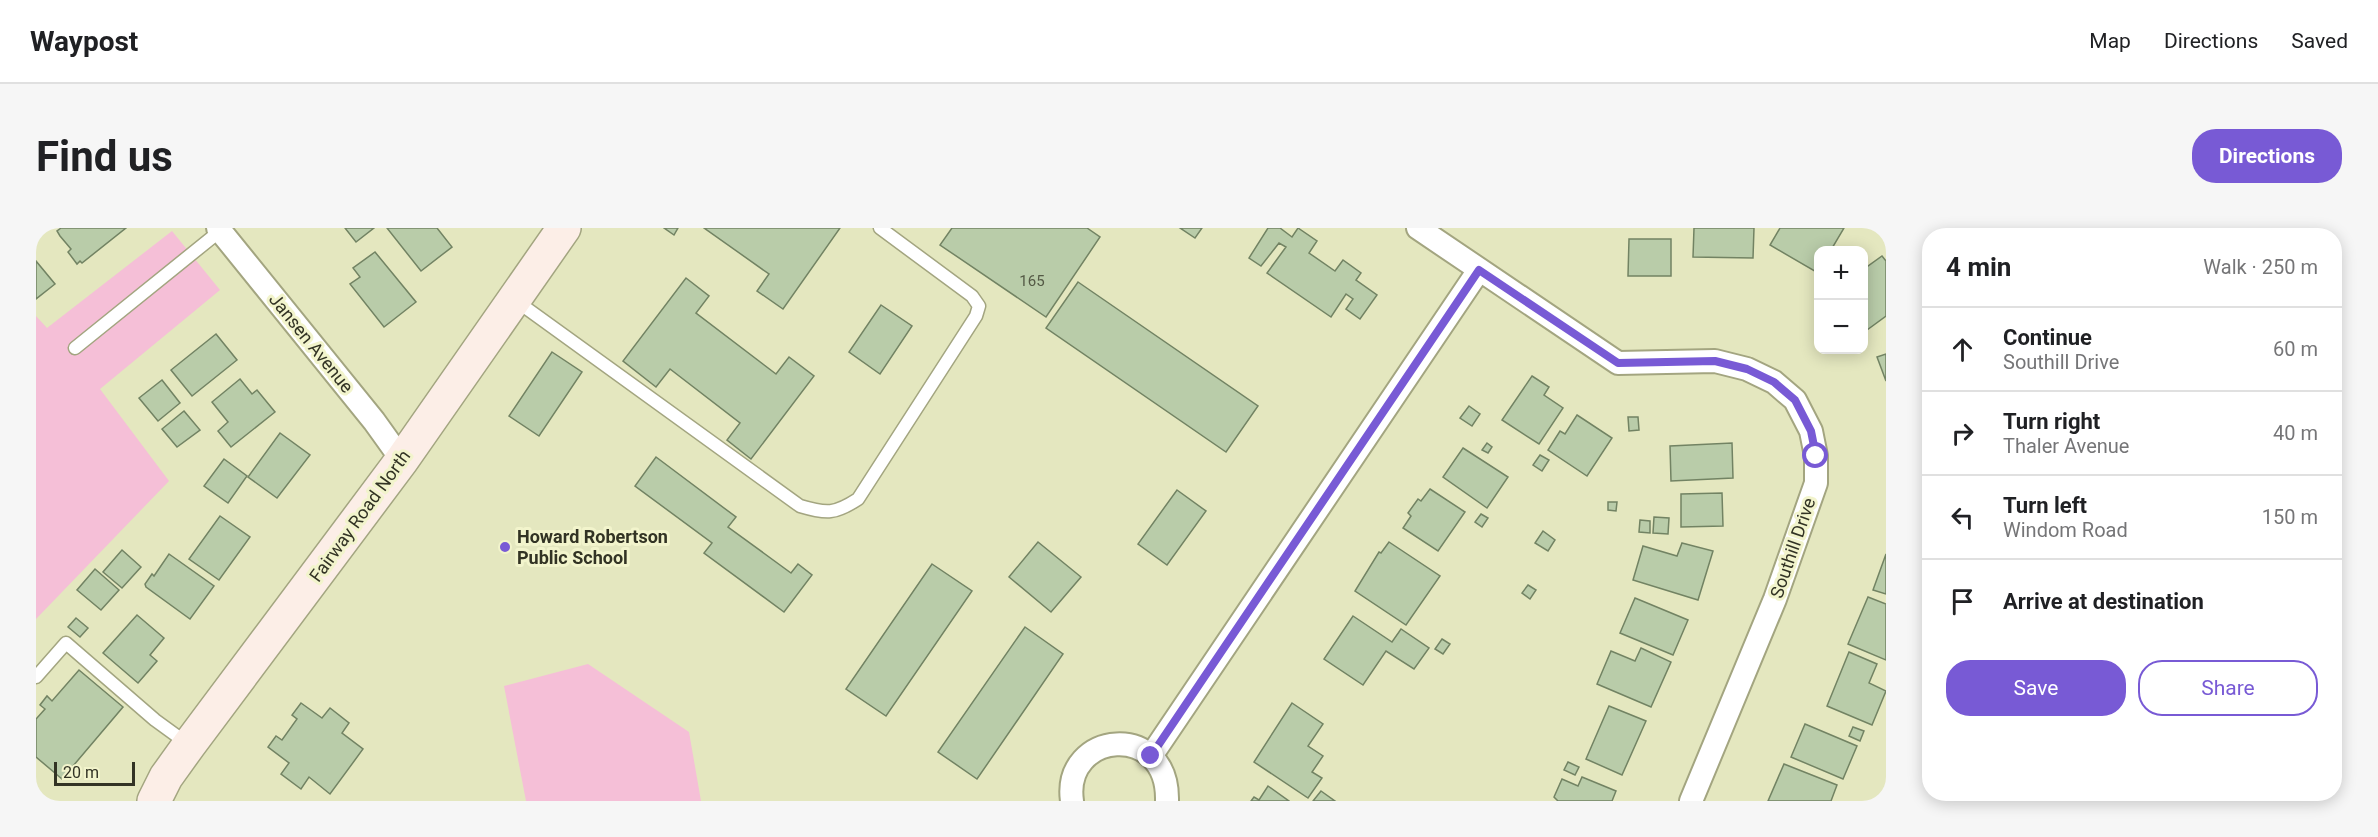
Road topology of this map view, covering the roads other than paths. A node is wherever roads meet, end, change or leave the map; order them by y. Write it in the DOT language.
graph roads {
  1 [pos="564,228"];
  2 [pos="879,228"];
  3 [pos="1418,228"];
  4 [pos="219,229"];
  5 [pos="1479,270"];
  6 [pos="514,300"];
  7 [pos="75,348"];
  8 [pos="402,460"];
  9 [pos="36,677"];
  10 [pos="189,745"];
  11 [pos="1151,756"];
  12 [pos="154,801"];
  13 [pos="1072,801"];
  14 [pos="1167,801"];
  15 [pos="1691,801"];
  1 -- 6 [label="main road, Fairway Road North"];
  2 -- 6 [label="lane"];
  3 -- 5 [label="street"];
  4 -- 7 [label="lane"];
  4 -- 8 [label="street, Jansen Avenue"];
  5 -- 11 [label="street"];
  5 -- 15 [label="street, Southill Drive"];
  6 -- 8 [label="main road, Fairway Road North"];
  8 -- 10 [label="main road, Fairway Road North"];
  9 -- 10 [label="lane"];
  10 -- 12 [label="main road, Fairway Road North"];
  11 -- 13 [label="street"];
  11 -- 14 [label="street"];
}
